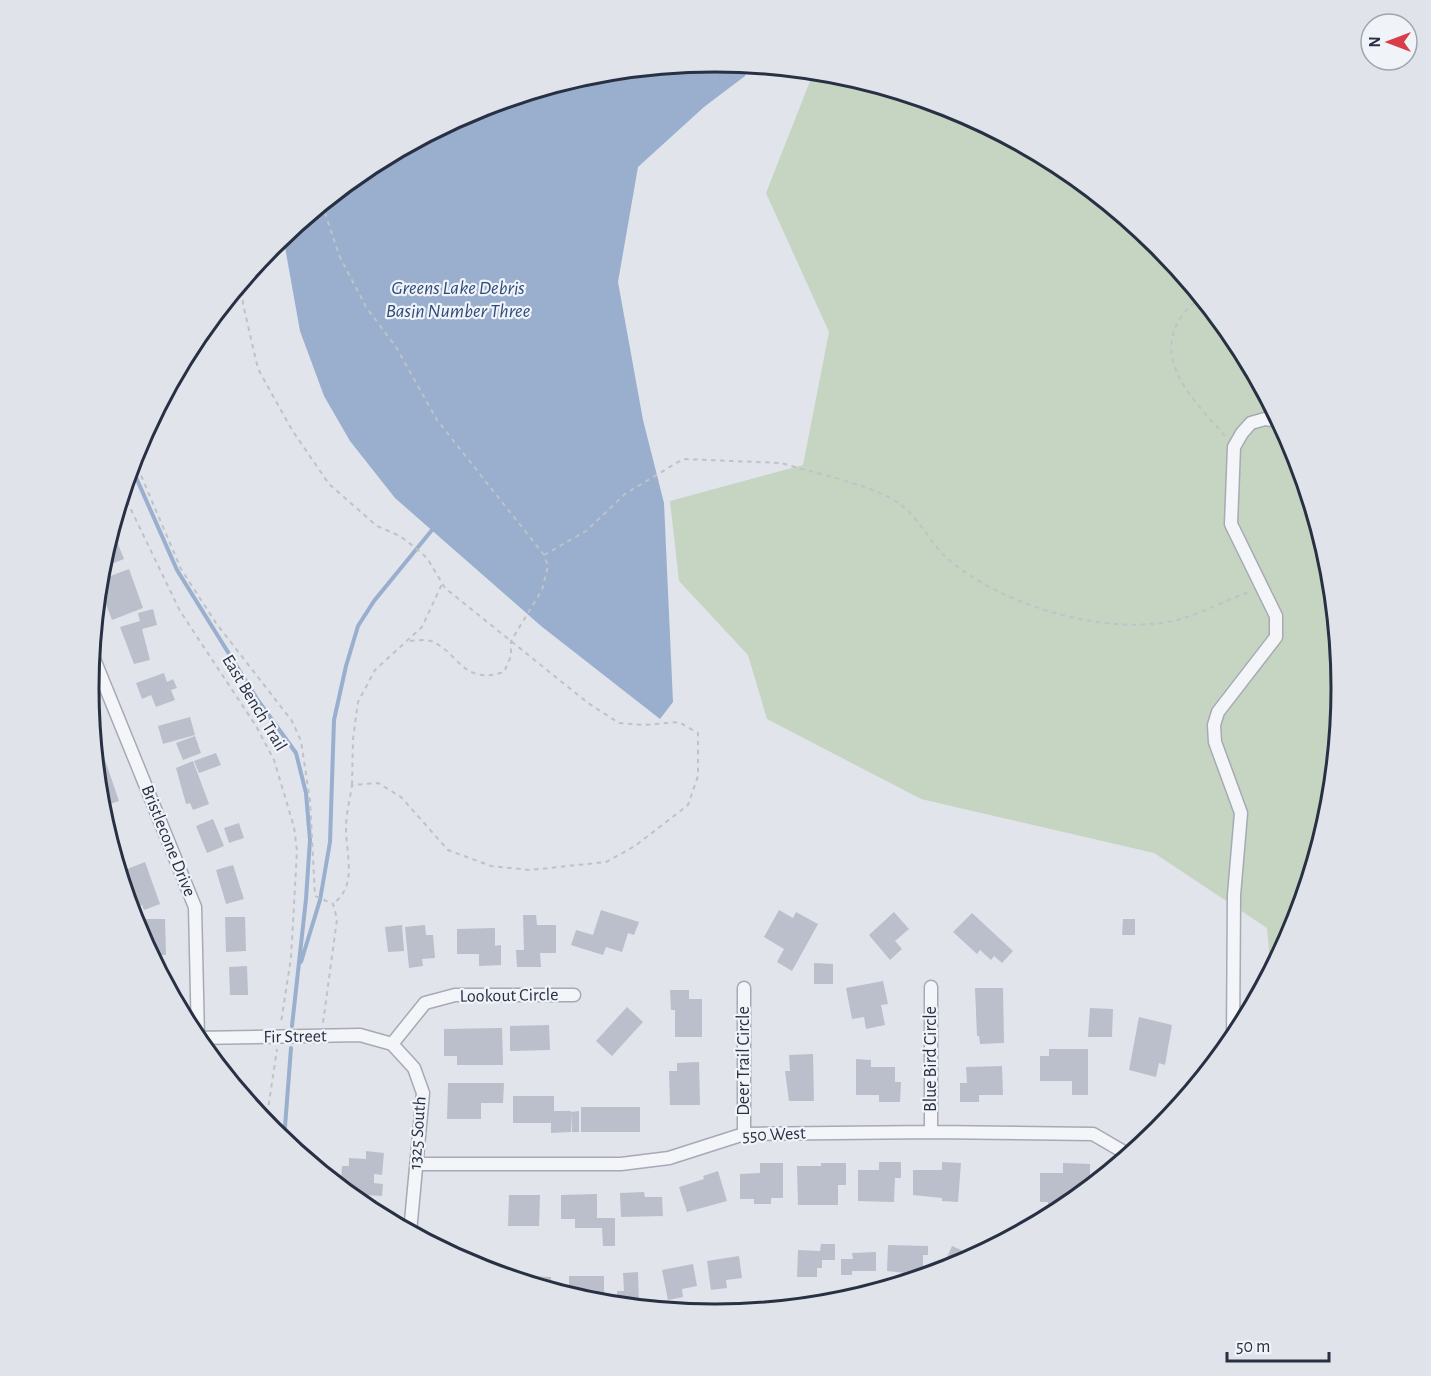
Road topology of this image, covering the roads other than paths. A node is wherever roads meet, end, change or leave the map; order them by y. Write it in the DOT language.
graph roads {
  1 [pos="1270,420"];
  2 [pos="100,673"];
  3 [pos="931,987"];
  4 [pos="744,988"];
  5 [pos="574,995"];
  6 [pos="197,1020"];
  7 [pos="1233,1022"];
  8 [pos="209,1038"];
  9 [pos="392,1044"];
  10 [pos="931,1132"];
  11 [pos="744,1134"];
  12 [pos="1122,1151"];
  13 [pos="417,1164"];
  14 [pos="411,1223"];
  1 -- 7 [label="street"];
  2 -- 6 [label="street, Bristlecone Drive"];
  3 -- 10 [label="street, Blue Bird Circle"];
  4 -- 11 [label="street, Deer Trail Circle"];
  5 -- 9 [label="street, Lookout Circle"];
  8 -- 9 [label="street, Fir Street"];
  9 -- 13 [label="street, 1325 South"];
  10 -- 11 [label="street, 550 West"];
  10 -- 12 [label="street, 550 West"];
  11 -- 13 [label="street, 550 West"];
  13 -- 14 [label="street, 1325 South"];
}
